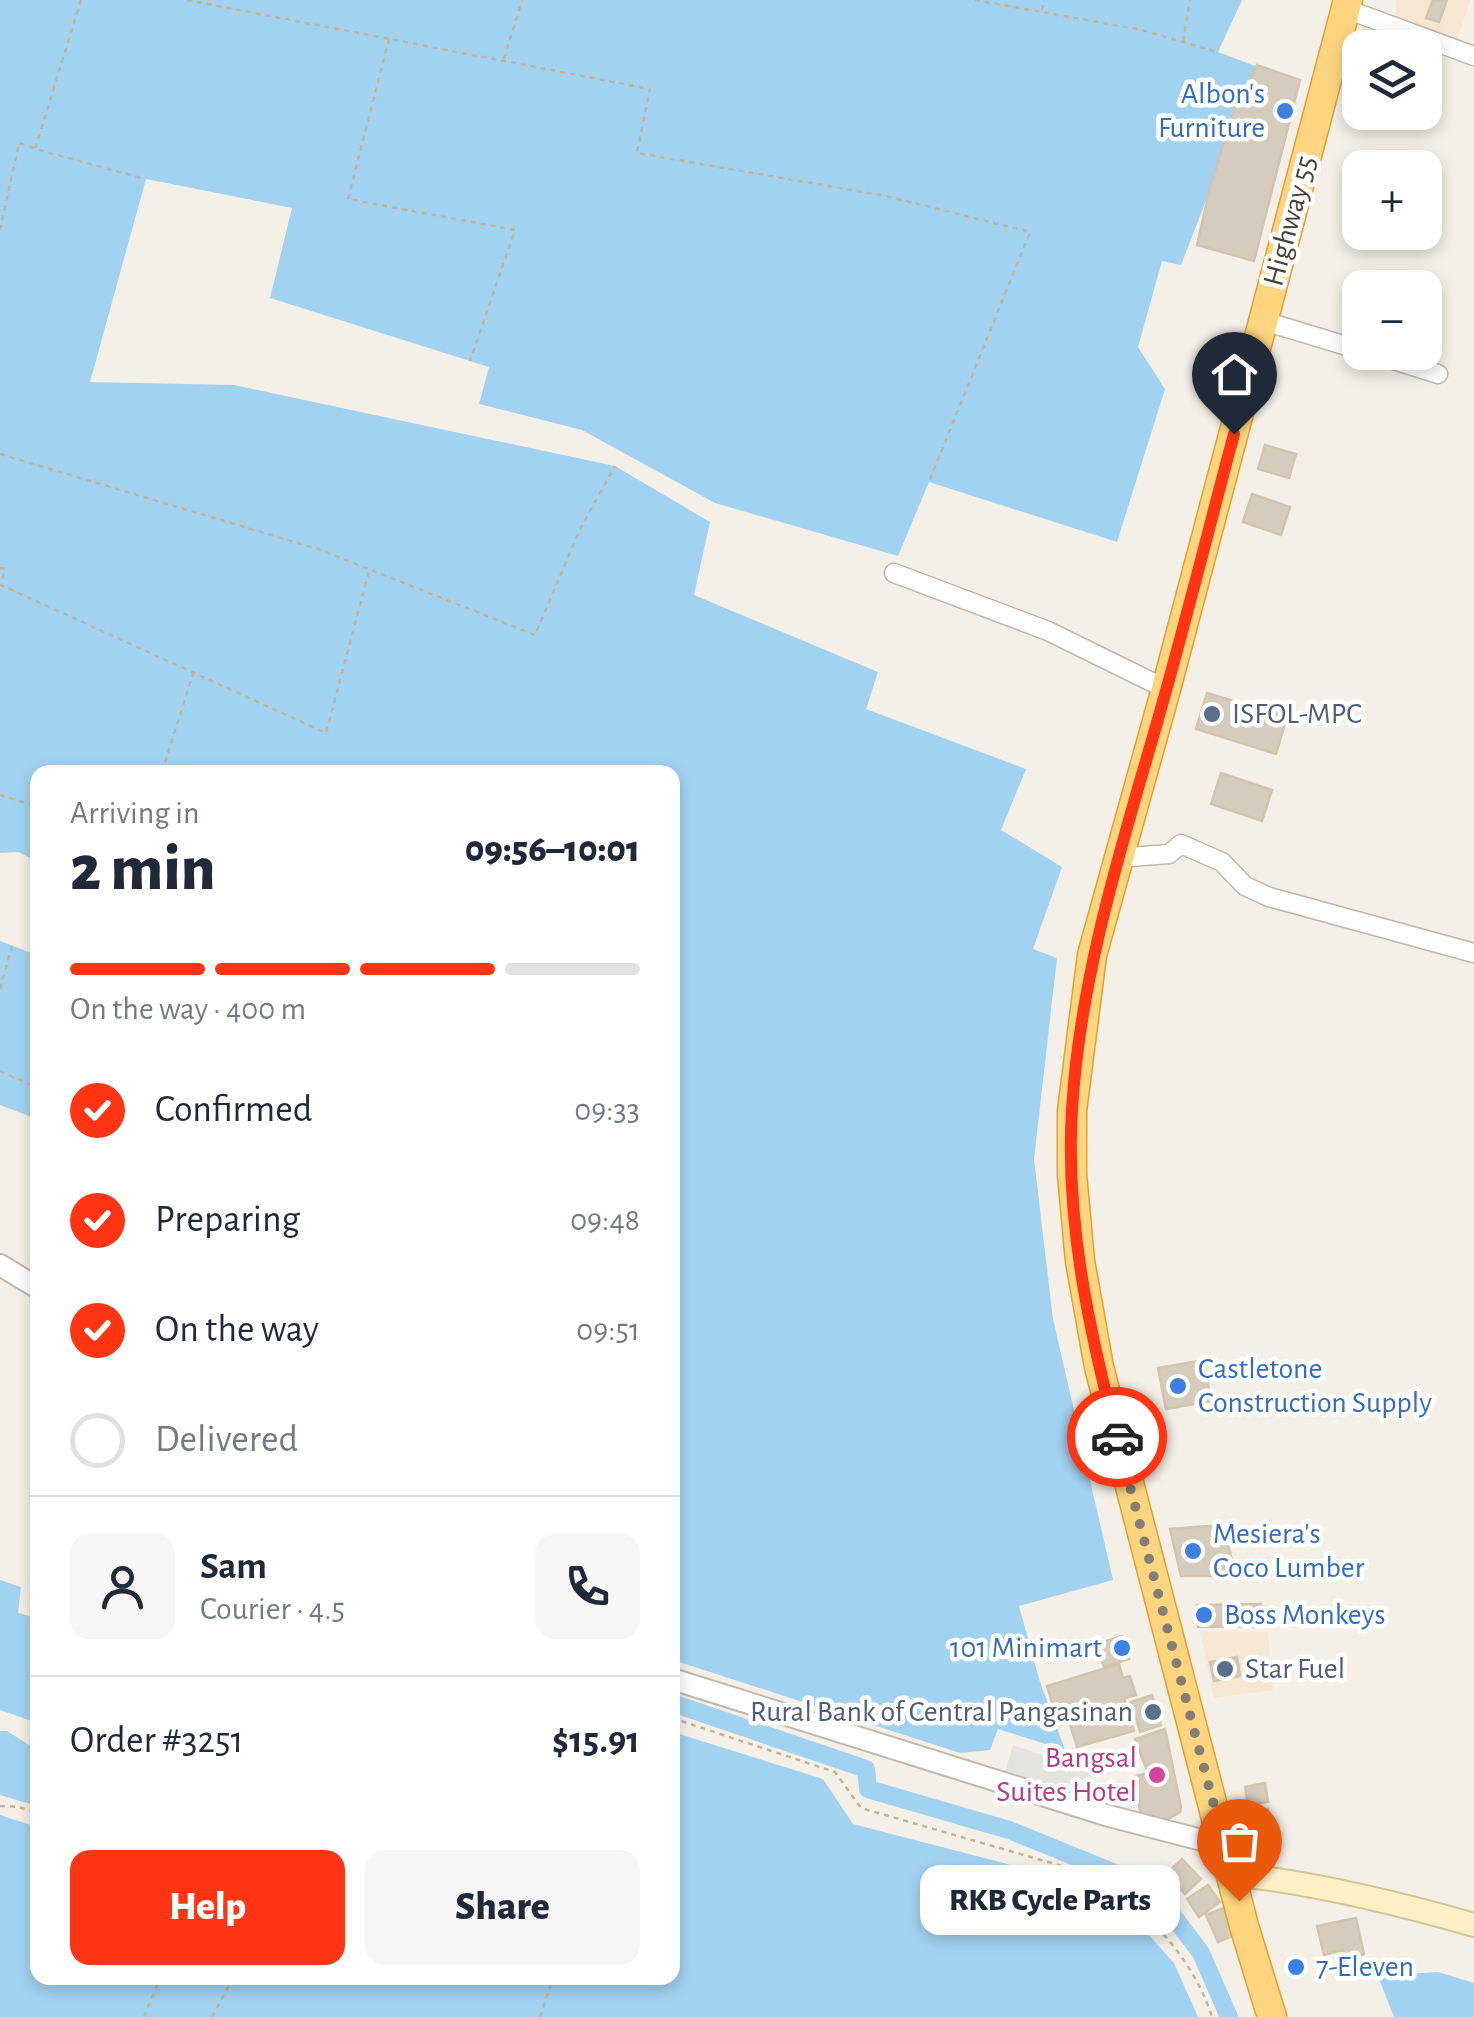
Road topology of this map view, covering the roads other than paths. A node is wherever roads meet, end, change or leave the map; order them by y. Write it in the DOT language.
graph roads {
  1 [pos="1347,5"];
  2 [pos="1474,56"];
  3 [pos="1264,321"];
  4 [pos="1342,345"];
  5 [pos="1425,370"];
  6 [pos="1438,374"];
  7 [pos="894,573"];
  8 [pos="1166,690"];
  9 [pos="1118,858"];
  10 [pos="1474,953"];
  11 [pos="0,1265"];
  12 [pos="30,1283"];
  13 [pos="680,1682"];
  14 [pos="1228,1860"];
  15 [pos="1474,1925"];
  16 [pos="1272,2017"];
  1 -- 2 [label="street"];
  1 -- 3 [label="highway, Highway 55"];
  3 -- 4 [label="street"];
  3 -- 8 [label="highway, Highway 55"];
  5 -- 6 [label="street"];
  7 -- 8 [label="street"];
  8 -- 9 [label="highway, Highway 55"];
  9 -- 10 [label="street"];
  9 -- 14 [label="highway, Highway 55"];
  11 -- 12 [label="street"];
  13 -- 14 [label="street"];
  14 -- 15 [label="main road"];
  14 -- 16 [label="highway, Highway 55"];
}
